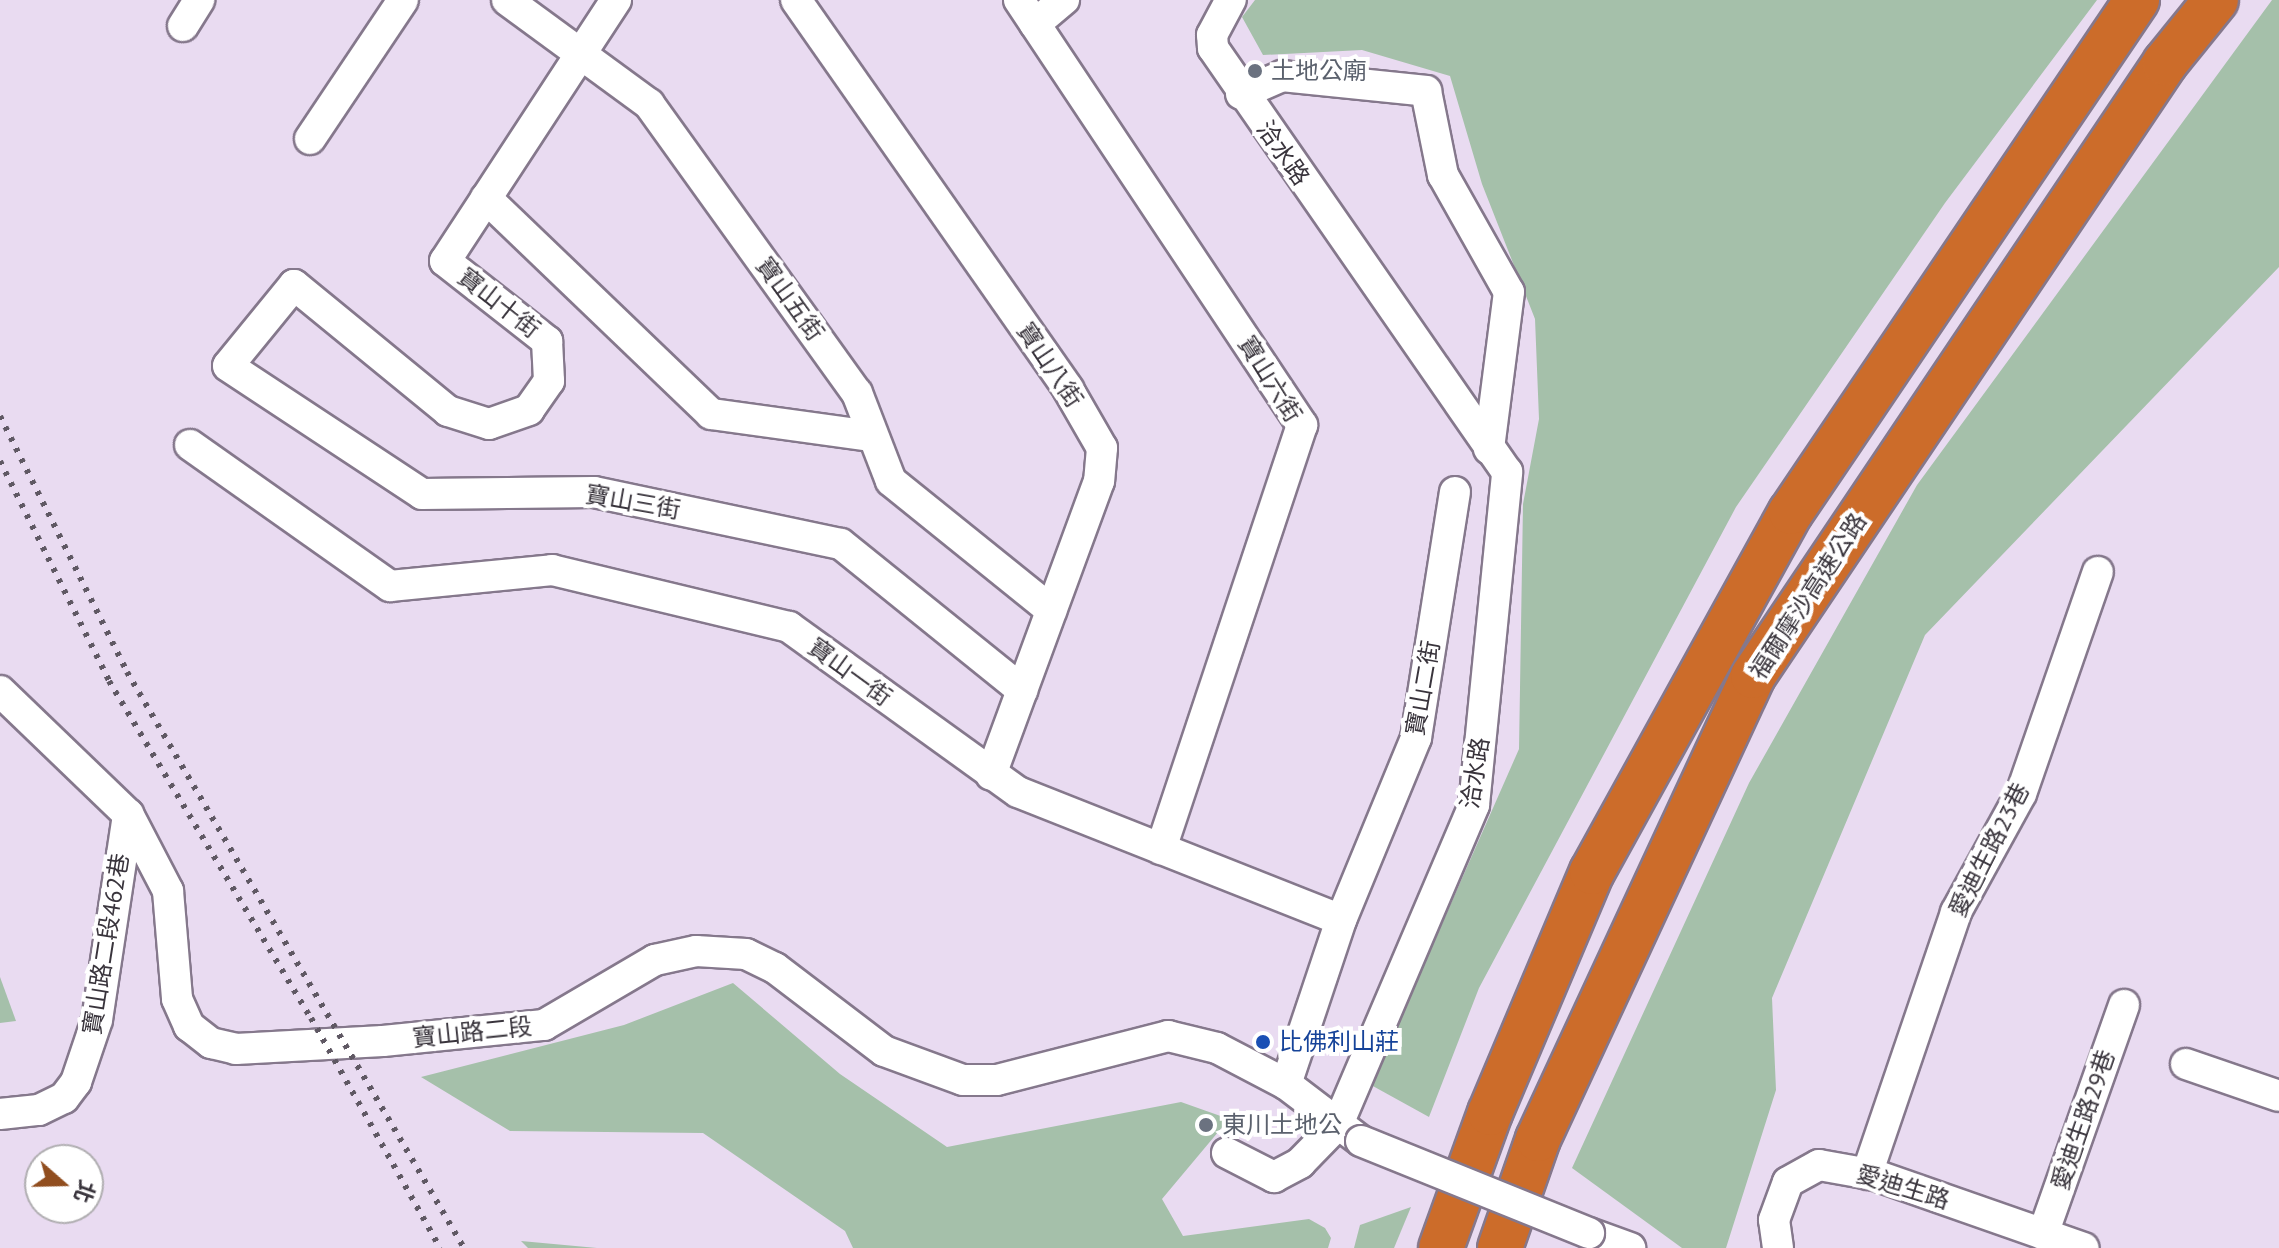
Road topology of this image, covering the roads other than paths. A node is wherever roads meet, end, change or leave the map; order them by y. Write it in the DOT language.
graph roads {
  1 [pos="199,0"];
  2 [pos="403,0"];
  3 [pos="507,0"];
  4 [pos="616,0"];
  5 [pos="796,0"];
  6 [pos="1064,0"];
  7 [pos="1231,0"];
  8 [pos="2137,0"];
  9 [pos="2216,0"];
  10 [pos="1027,12"];
  11 [pos="183,26"];
  12 [pos="579,53"];
  13 [pos="1241,94"];
  14 [pos="310,139"];
  15 [pos="486,198"];
  16 [pos="228,366"];
  17 [pos="872,436"];
  18 [pos="190,445"];
  19 [pos="1489,449"];
  20 [pos="1455,492"];
  21 [pos="2098,572"];
  22 [pos="1051,610"];
  23 [pos="1022,690"];
  24 [pos="0,691"];
  25 [pos="991,775"];
  26 [pos="128,814"];
  27 [pos="1161,849"];
  28 [pos="1341,920"];
  29 [pos="2124,1005"];
  30 [pos="2186,1064"];
  31 [pos="1286,1084"];
  32 [pos="2279,1096"];
  33 [pos="0,1114"];
  34 [pos="1349,1133"];
  35 [pos="1227,1153"];
  36 [pos="1867,1174"];
  37 [pos="2043,1234"];
  38 [pos="1441,1248"];
  39 [pos="1500,1248"];
  40 [pos="1630,1248"];
  41 [pos="1778,1248"];
  42 [pos="2084,1248"];
  1 -- 11 [label="street"];
  2 -- 14 [label="street"];
  3 -- 12 [label="street, 寶山五街"];
  4 -- 12 [label="street, 寶山十街"];
  5 -- 22 [label="street, 寶山八街"];
  6 -- 10 [label="street"];
  7 -- 13 [label="street, 洽水路"];
  8 -- 38 [label="highway, 福爾摩沙高速公路"];
  9 -- 39 [label="highway, 福爾摩沙高速公路"];
  10 -- 27 [label="street, 寶山六街"];
  12 -- 15 [label="street, 寶山十街"];
  12 -- 17 [label="street, 寶山五街"];
  13 -- 19 [label="street, 洽水路"];
  13 -- 19 [label="street, 洽水路"];
  15 -- 16 [label="street, 寶山十街"];
  15 -- 17 [label="street"];
  16 -- 23 [label="street, 寶山三街"];
  17 -- 22 [label="street, 寶山五街"];
  18 -- 25 [label="street, 寶山一街"];
  19 -- 34 [label="street, 洽水路"];
  20 -- 28 [label="street, 寶山二街"];
  21 -- 36 [label="street, 愛迪生路23巷"];
  22 -- 23 [label="street, 寶山八街"];
  23 -- 25 [label="street, 寶山八街"];
  24 -- 26 [label="street, 寶山路二段"];
  25 -- 27 [label="street, 寶山一街"];
  26 -- 31 [label="street, 寶山路二段"];
  26 -- 33 [label="street, 寶山路二段462巷"];
  27 -- 28 [label="street, 寶山一街"];
  28 -- 31 [label="street"];
  29 -- 37 [label="street, 愛迪生路29巷"];
  30 -- 32 [label="street"];
  31 -- 34 [label="street, 寶山路二段"];
  34 -- 35 [label="street"];
  34 -- 40 [label="street, 寶山路二段, bridge"];
  36 -- 37 [label="street, 愛迪生路"];
  36 -- 41 [label="street, 愛迪生路"];
  37 -- 42 [label="street, 愛迪生路"];
}
